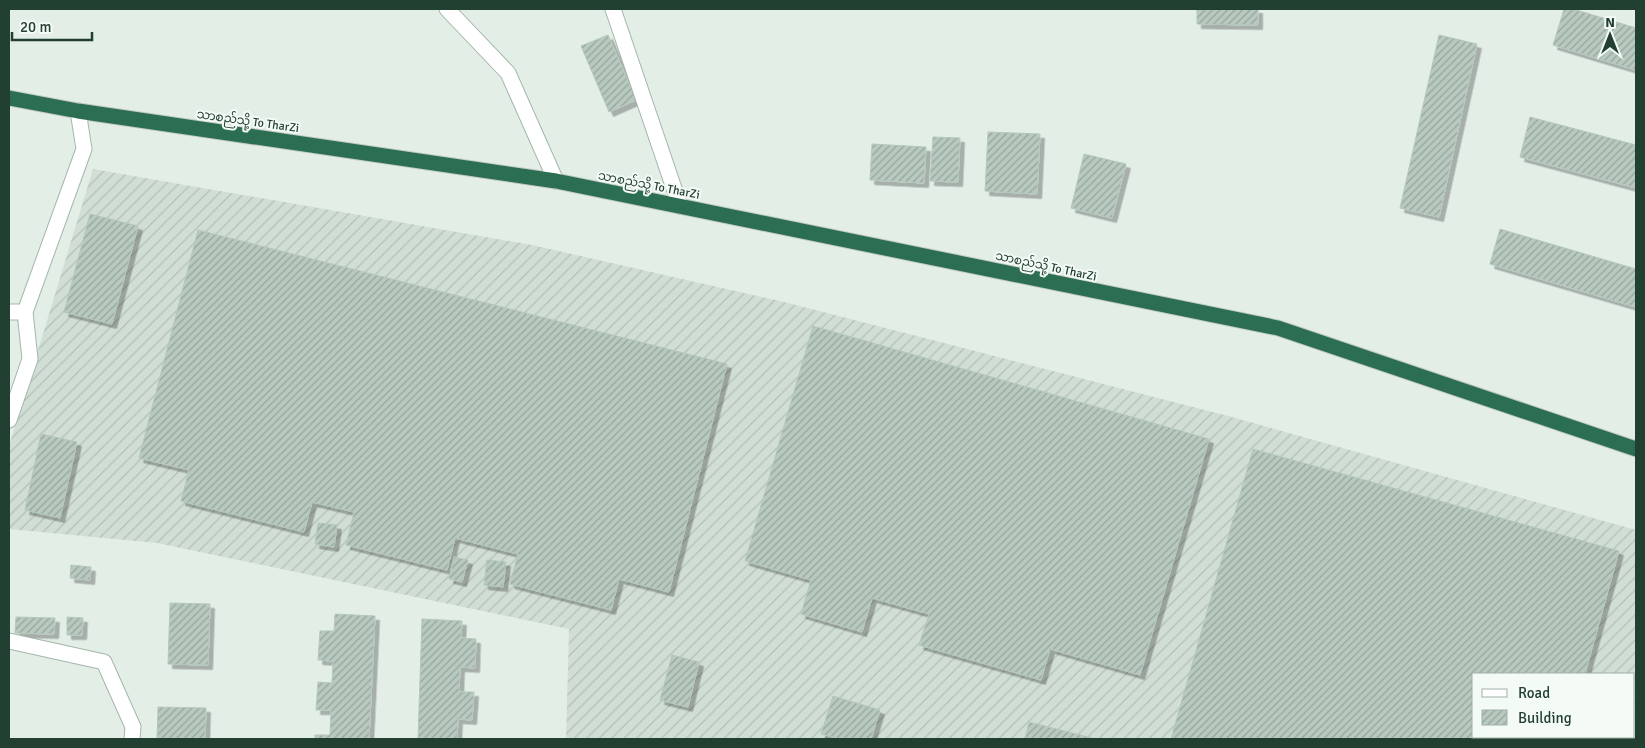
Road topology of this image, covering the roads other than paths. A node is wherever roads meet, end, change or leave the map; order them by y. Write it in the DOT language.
graph roads {
  1 [pos="447,9"];
  2 [pos="613,9"];
  3 [pos="9,98"];
  4 [pos="78,111"];
  5 [pos="556,182"];
  6 [pos="680,206"];
  7 [pos="9,312"];
  8 [pos="25,312"];
  9 [pos="9,420"];
  10 [pos="1636,449"];
  11 [pos="9,641"];
  12 [pos="132,739"];
  1 -- 5 [label="street"];
  2 -- 6 [label="street"];
  3 -- 4 [label="highway, သာစည်သို့ To TharZi"];
  4 -- 5 [label="highway, သာစည်သို့ To TharZi"];
  4 -- 8 [label="street"];
  5 -- 6 [label="highway, သာစည်သို့ To TharZi"];
  6 -- 10 [label="highway, သာစည်သို့ To TharZi"];
  7 -- 8 [label="street"];
  8 -- 9 [label="street"];
  11 -- 12 [label="street"];
}
